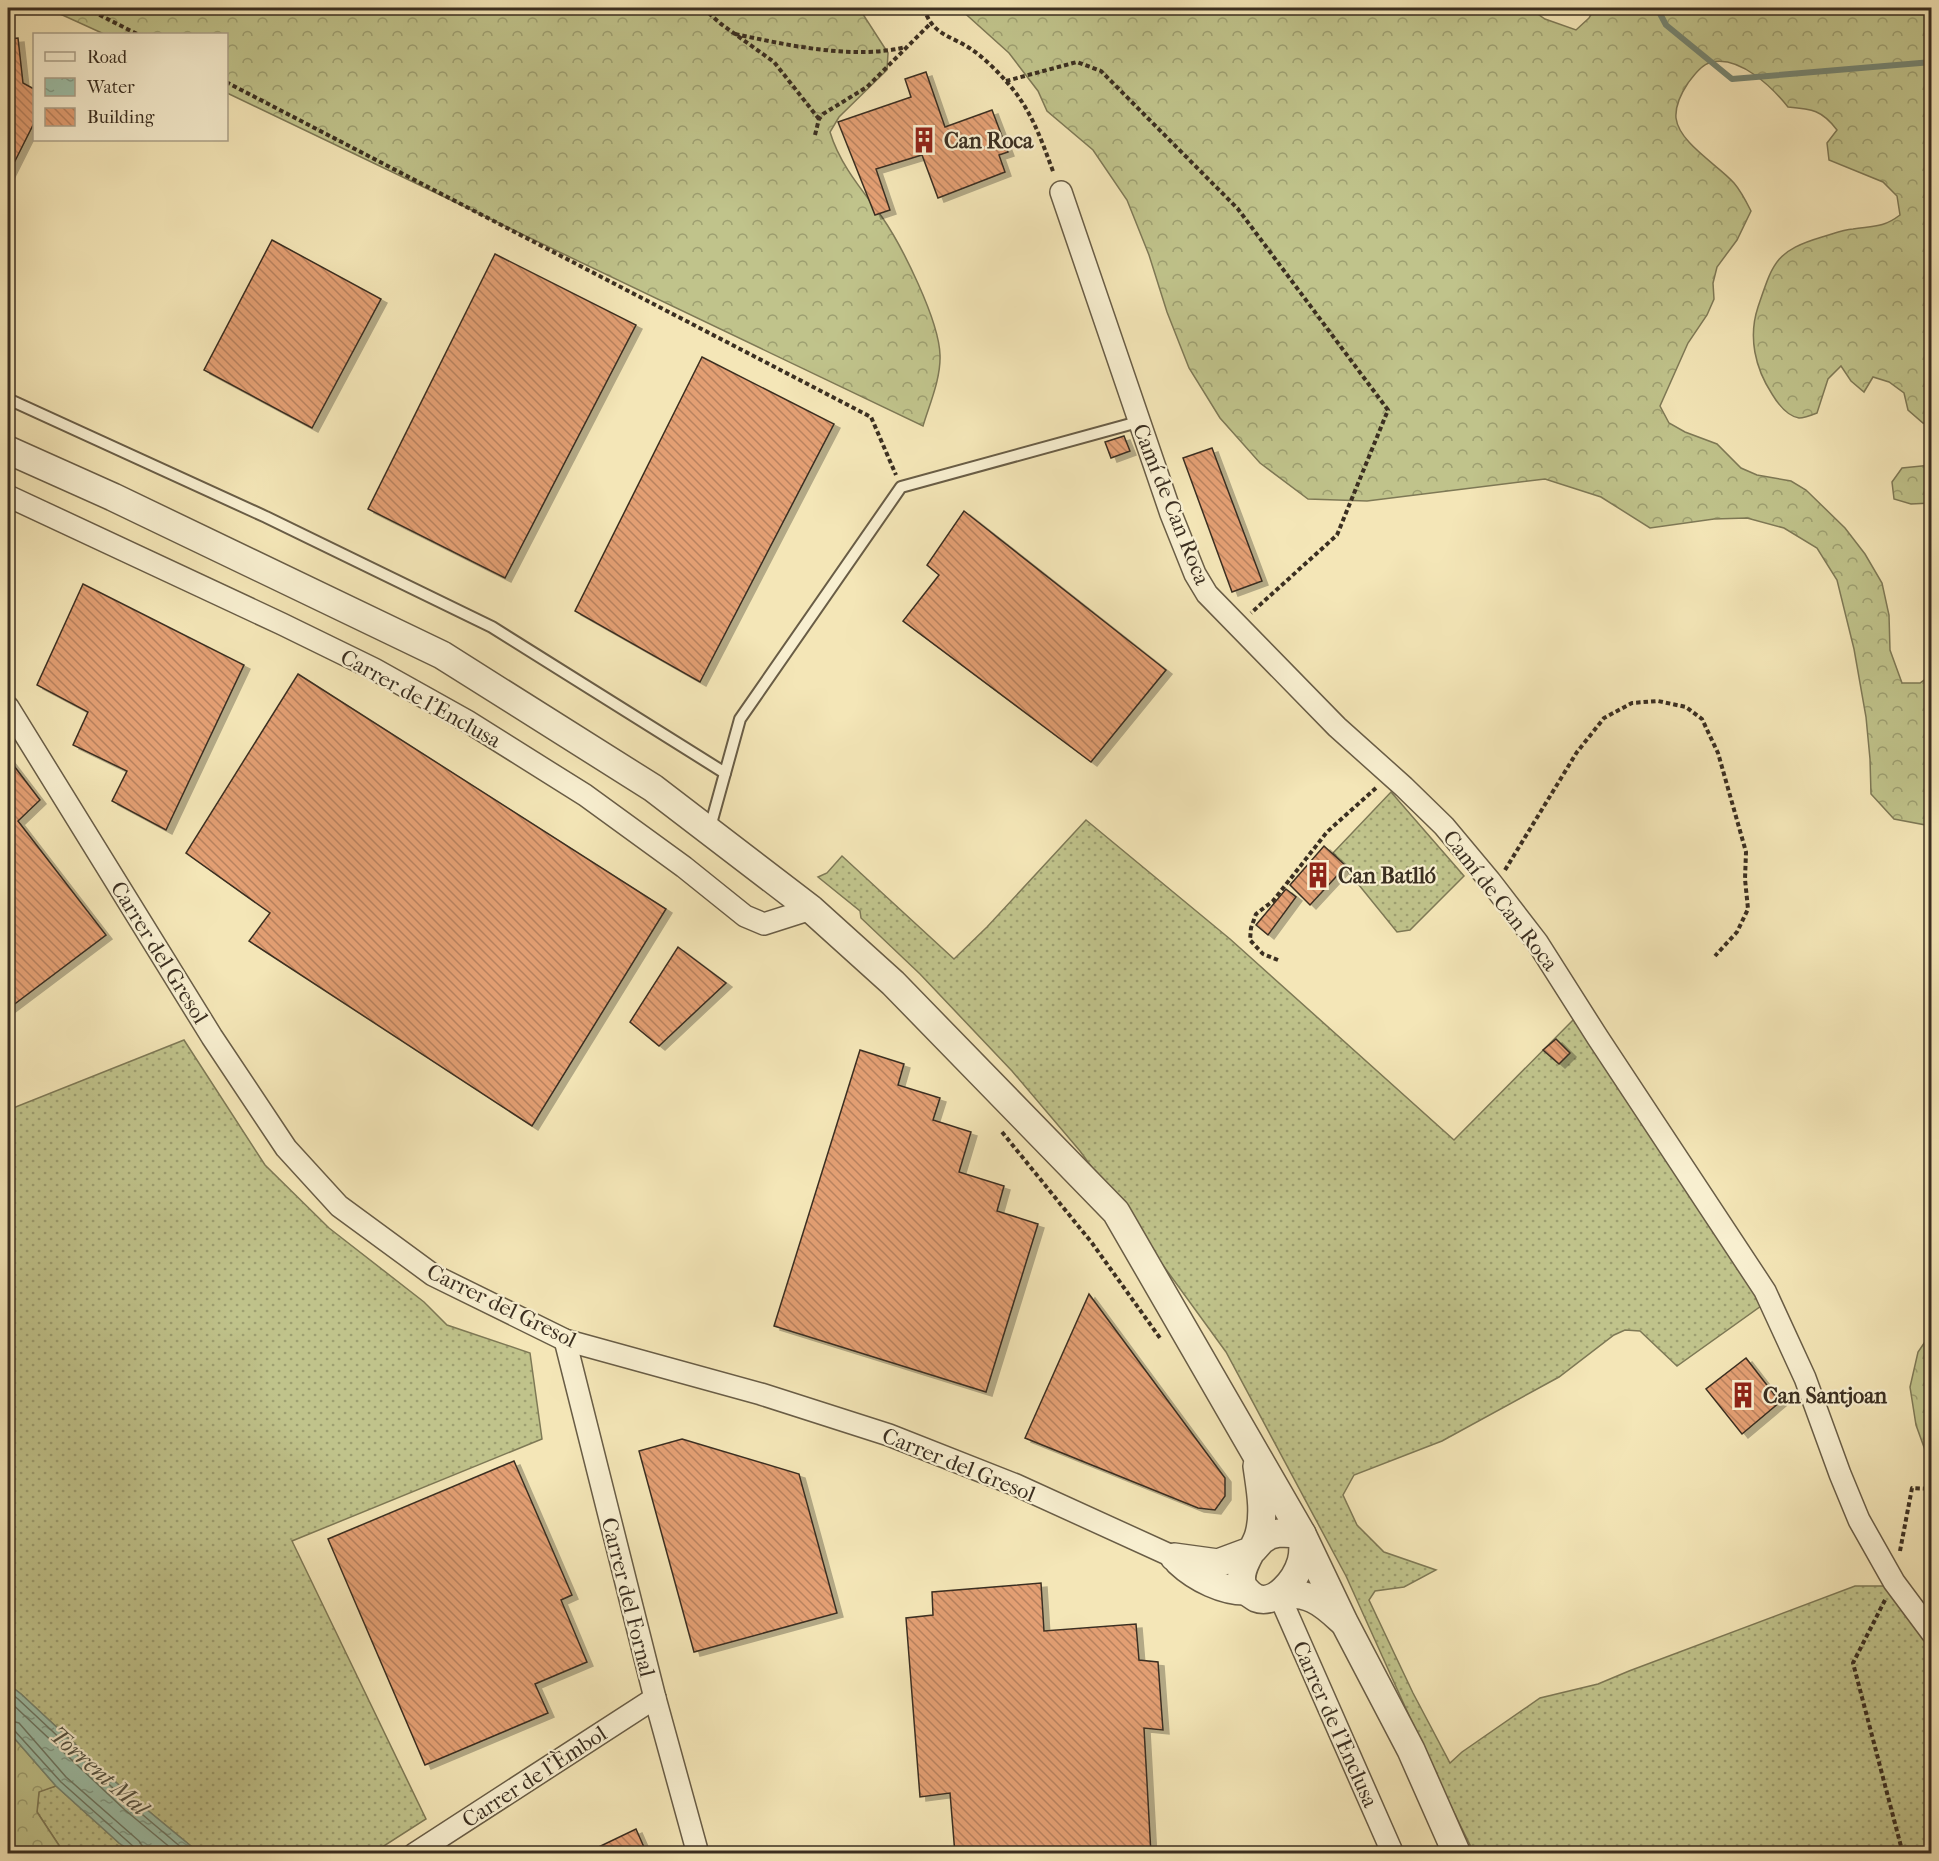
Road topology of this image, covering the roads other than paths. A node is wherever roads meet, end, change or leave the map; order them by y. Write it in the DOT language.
graph roads {
  1 [pos="1061,192"];
  2 [pos="8,399"];
  3 [pos="1138,422"];
  4 [pos="8,450"];
  5 [pos="8,496"];
  6 [pos="8,707"];
  7 [pos="725,773"];
  8 [pos="708,831"];
  9 [pos="811,909"];
  10 [pos="565,1340"];
  11 [pos="1256,1452"];
  12 [pos="1302,1534"];
  13 [pos="1253,1550"];
  14 [pos="1174,1557"];
  15 [pos="1247,1591"];
  16 [pos="1279,1595"];
  17 [pos="1344,1622"];
  18 [pos="1932,1633"];
  19 [pos="655,1698"];
  20 [pos="414,1854"];
  21 [pos="698,1854"];
  22 [pos="1393,1854"];
  23 [pos="1457,1854"];
  1 -- 3 [label="street, Camí de Can Roca"];
  2 -- 7 [label="lane"];
  3 -- 7 [label="lane"];
  3 -- 18 [label="street, Camí de Can Roca"];
  4 -- 8 [label="street"];
  5 -- 9 [label="street, Carrer de l'Enclusa"];
  6 -- 10 [label="street, Carrer del Gresol"];
  7 -- 8 [label="lane"];
  8 -- 9 [label="street"];
  9 -- 11 [label="street"];
  10 -- 14 [label="street, Carrer del Gresol"];
  10 -- 19 [label="street, Carrer del Fornal"];
  11 -- 12 [label="street"];
  11 -- 13 [label="street"];
  12 -- 13 [label="street"];
  12 -- 16 [label="street"];
  12 -- 17 [label="street"];
  13 -- 14 [label="street"];
  13 -- 15 [label="street"];
  14 -- 15 [label="street"];
  15 -- 16 [label="street"];
  16 -- 17 [label="street"];
  16 -- 22 [label="street, Carrer de l'Enclusa"];
  17 -- 23 [label="street"];
  19 -- 20 [label="street, Carrer de l'Èmbol"];
  19 -- 21 [label="street, Carrer del Fornal"];
}
